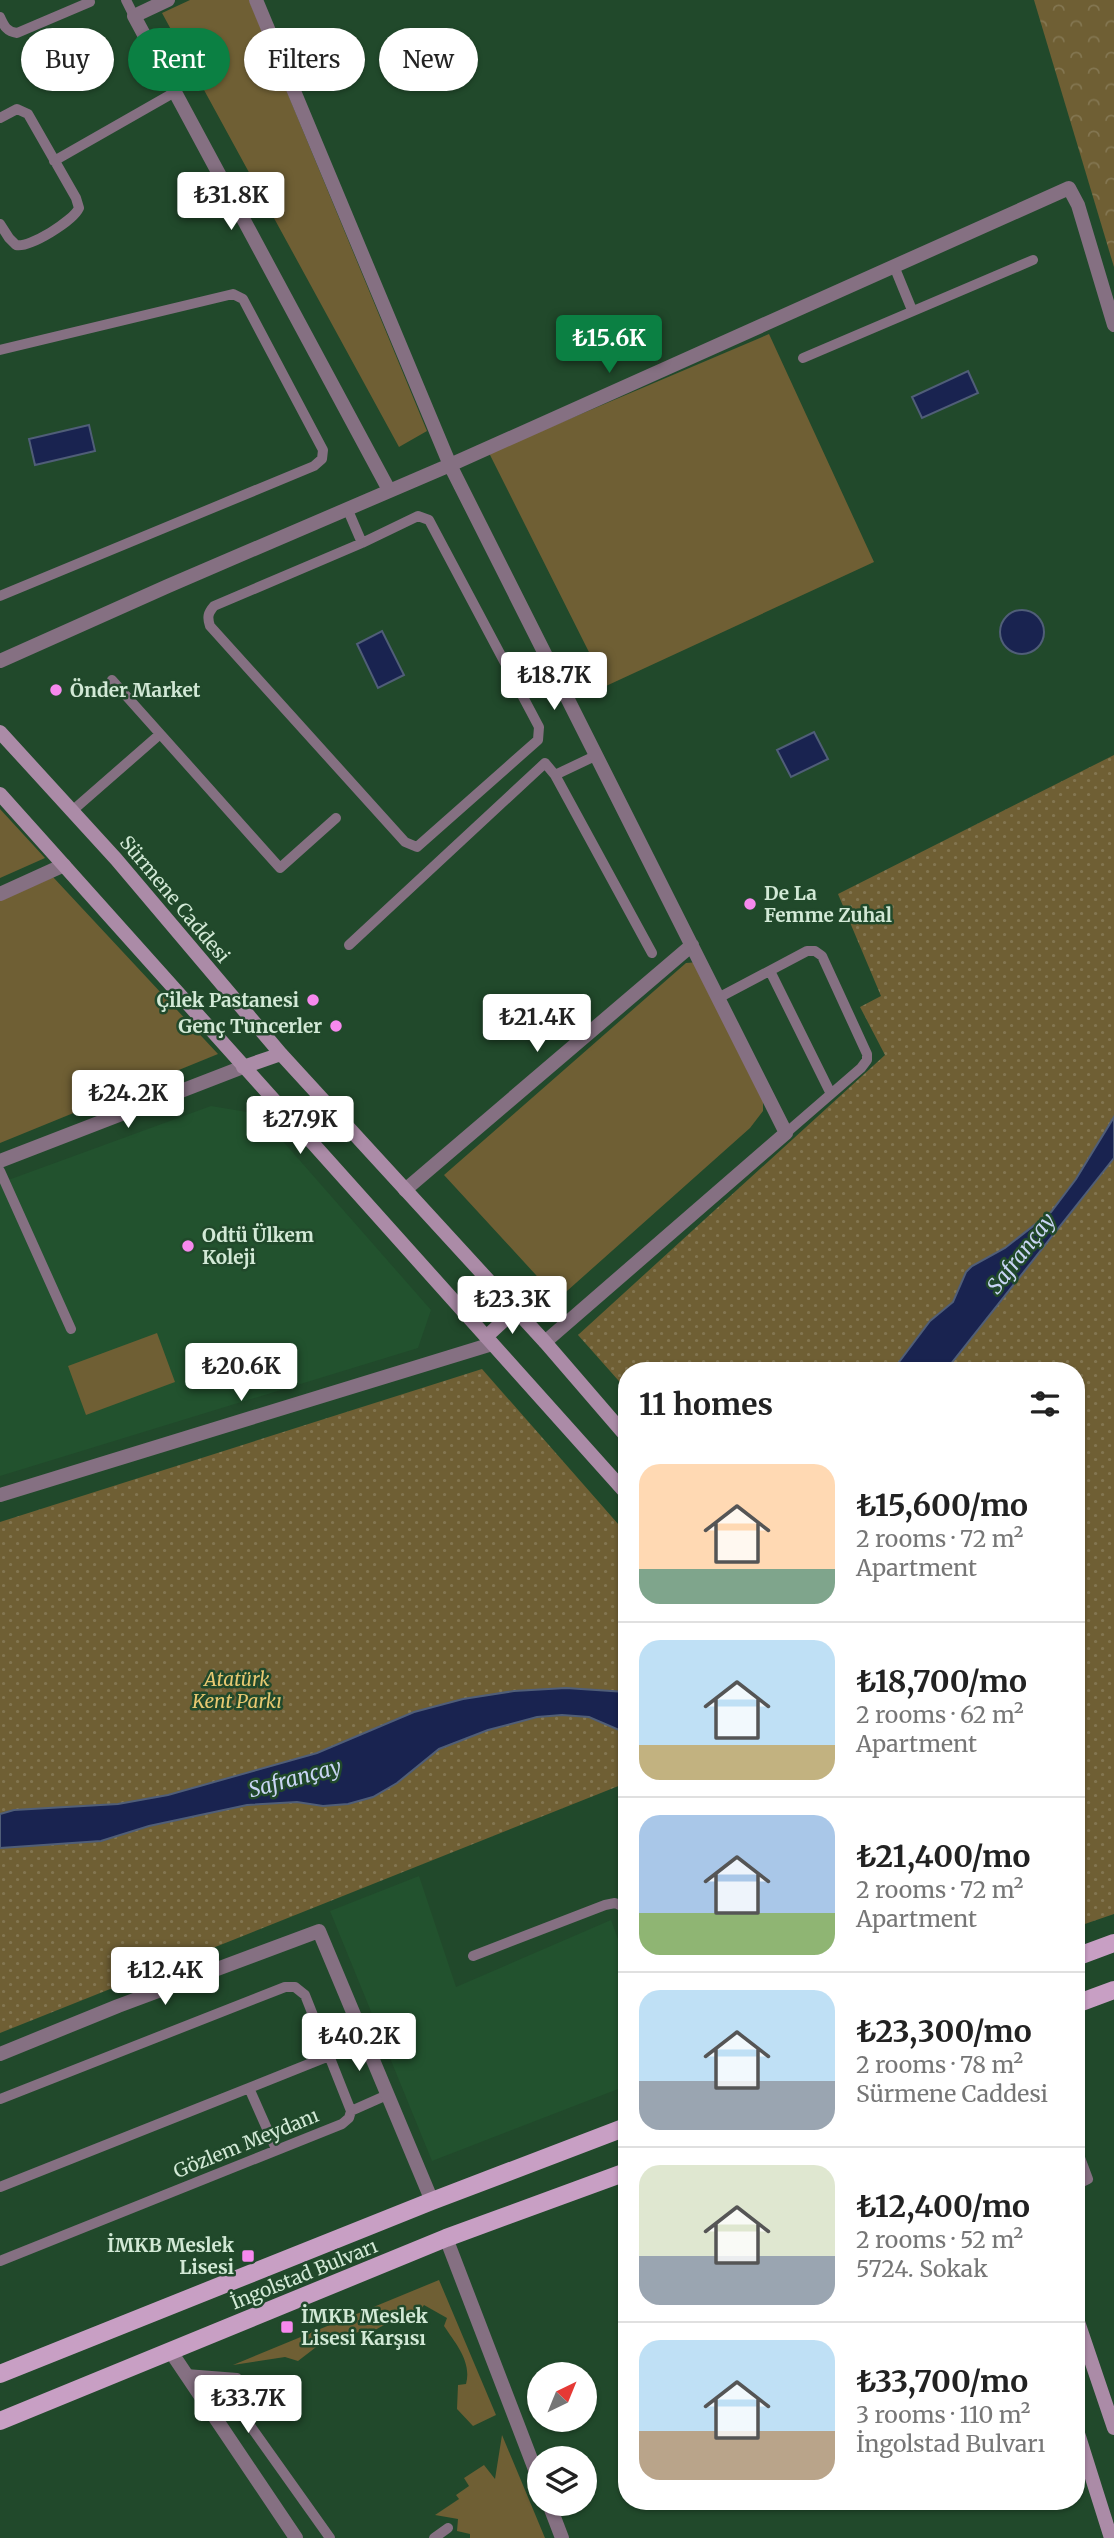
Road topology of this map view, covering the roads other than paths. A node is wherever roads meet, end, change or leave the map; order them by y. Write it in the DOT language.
graph roads {
  1 [pos="125,0"];
  2 [pos="168,0"];
  3 [pos="256,0"];
  4 [pos="90,2"];
  5 [pos="134,16"];
  6 [pos="0,17"];
  7 [pos="175,92"];
  8 [pos="0,118"];
  9 [pos="54,161"];
  10 [pos="0,224"];
  11 [pos="1033,260"];
  12 [pos="894,267"];
  13 [pos="912,310"];
  14 [pos="1114,324"];
  15 [pos="0,350"];
  16 [pos="803,358"];
  17 [pos="450,465"];
  18 [pos="389,490"];
  19 [pos="347,508"];
  20 [pos="362,543"];
  21 [pos="0,596"];
  22 [pos="0,661"];
  23 [pos="112,680"];
  24 [pos="0,732"];
  25 [pos="159,735"];
  26 [pos="595,756"];
  27 [pos="555,775"];
  28 [pos="0,794"];
  29 [pos="72,811"];
  30 [pos="336,818"];
  31 [pos="64,865"];
  32 [pos="0,894"];
  33 [pos="349,945"];
  34 [pos="692,945"];
  35 [pos="652,953"];
  36 [pos="769,971"];
  37 [pos="720,997"];
  38 [pos="281,1054"];
  39 [pos="243,1067"];
  40 [pos="831,1094"];
  41 [pos="786,1132"];
  42 [pos="0,1161"];
  43 [pos="0,1171"];
  44 [pos="405,1189"];
  45 [pos="515,1310"];
  46 [pos="71,1329"];
  47 [pos="489,1340"];
  48 [pos="545,1342"];
  49 [pos="618,1427"];
  50 [pos="618,1484"];
  51 [pos="0,1495"];
  52 [pos="618,1904"];
  53 [pos="1114,1944"];
  54 [pos="1085,1954"];
  55 [pos="473,1956"];
  56 [pos="1114,1990"];
  57 [pos="1085,2001"];
  58 [pos="0,2054"];
  59 [pos="329,2056"];
  60 [pos="249,2088"];
  61 [pos="387,2095"];
  62 [pos="0,2099"];
  63 [pos="351,2111"];
  64 [pos="618,2130"];
  65 [pos="276,2149"];
  66 [pos="618,2175"];
  67 [pos="0,2187"];
  68 [pos="432,2202"];
  69 [pos="446,2238"];
  70 [pos="0,2261"];
  71 [pos="1085,2343"];
  72 [pos="171,2351"];
  73 [pos="0,2374"];
  74 [pos="186,2374"];
  75 [pos="0,2421"];
  76 [pos="1114,2428"];
  77 [pos="527,2449"];
  78 [pos="1085,2456"];
  79 [pos="553,2516"];
  80 [pos="448,2528"];
  81 [pos="296,2538"];
  82 [pos="330,2538"];
  83 [pos="435,2538"];
  84 [pos="562,2538"];
  85 [pos="1111,2538"];
  1 -- 5 [label="lane"];
  2 -- 5 [label="street"];
  3 -- 17 [label="street"];
  4 -- 6 [label="lane"];
  5 -- 7 [label="street"];
  7 -- 9 [label="lane"];
  7 -- 18 [label="street"];
  8 -- 9 [label="lane"];
  9 -- 10 [label="lane"];
  11 -- 13 [label="lane"];
  12 -- 13 [label="lane"];
  12 -- 14 [label="street"];
  12 -- 17 [label="street"];
  13 -- 16 [label="lane"];
  15 -- 21 [label="lane"];
  17 -- 18 [label="street"];
  17 -- 26 [label="street"];
  18 -- 19 [label="street"];
  19 -- 20 [label="lane"];
  19 -- 22 [label="street"];
  20 -- 20 [label="lane"];
  23 -- 25 [label="lane"];
  24 -- 29 [label="main road, Sürmene Caddesi"];
  25 -- 29 [label="lane"];
  25 -- 30 [label="lane"];
  26 -- 27 [label="lane"];
  26 -- 34 [label="street"];
  27 -- 33 [label="lane"];
  27 -- 35 [label="lane"];
  28 -- 31 [label="main road"];
  29 -- 38 [label="main road, Sürmene Caddesi"];
  31 -- 32 [label="street"];
  31 -- 39 [label="main road"];
  34 -- 37 [label="street"];
  34 -- 44 [label="street"];
  36 -- 37 [label="lane"];
  36 -- 40 [label="lane"];
  36 -- 40 [label="lane"];
  37 -- 41 [label="street"];
  38 -- 39 [label="main road"];
  38 -- 44 [label="main road, Sürmene Caddesi"];
  39 -- 42 [label="street"];
  39 -- 47 [label="main road"];
  40 -- 41 [label="lane"];
  41 -- 48 [label="street"];
  43 -- 46 [label="lane"];
  44 -- 45 [label="main road, Sürmene Caddesi"];
  45 -- 47 [label="main road"];
  45 -- 48 [label="main road, Sürmene Caddesi"];
  47 -- 50 [label="main road"];
  47 -- 51 [label="street"];
  48 -- 49 [label="main road, Sürmene Caddesi"];
  52 -- 55 [label="lane"];
  53 -- 54 [label="main road"];
  56 -- 57 [label="main road"];
  58 -- 61 [label="street"];
  59 -- 60 [label="lane"];
  59 -- 62 [label="lane"];
  59 -- 63 [label="lane"];
  60 -- 65 [label="lane"];
  60 -- 67 [label="lane"];
  61 -- 63 [label="lane, Gözlem Meydanı"];
  61 -- 68 [label="street"];
  63 -- 65 [label="lane, Gözlem Meydanı"];
  64 -- 68 [label="main road, İngolstad Bulvarı"];
  65 -- 70 [label="lane, Gözlem Meydanı"];
  66 -- 69 [label="main road, İngolstad Bulvarı"];
  68 -- 73 [label="main road, İngolstad Bulvarı"];
  69 -- 72 [label="main road, İngolstad Bulvarı"];
  69 -- 77 [label="street"];
  71 -- 76 [label="main road"];
  72 -- 74 [label="street"];
  72 -- 75 [label="main road, İngolstad Bulvarı"];
  74 -- 81 [label="street"];
  74 -- 82 [label="lane"];
  78 -- 85 [label="main road"];
  79 -- 84 [label="street"];
  80 -- 83 [label="lane"];
}
